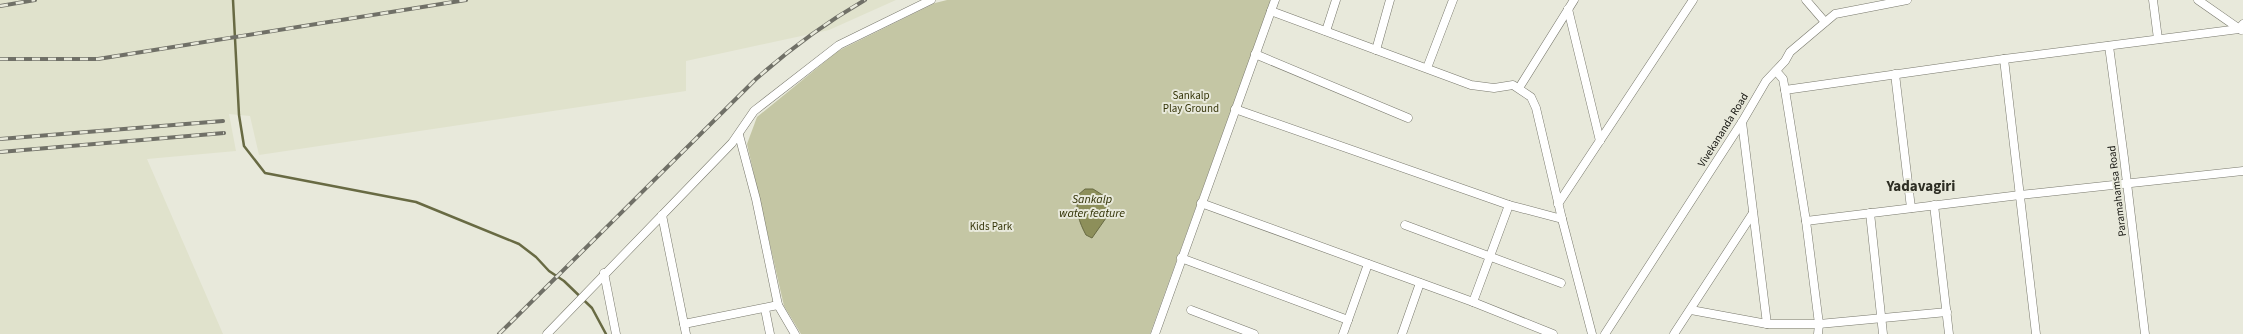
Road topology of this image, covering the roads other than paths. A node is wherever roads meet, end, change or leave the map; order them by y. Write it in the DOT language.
graph roads {
  1 [pos="931,0"];
  2 [pos="1275,0"];
  3 [pos="1336,0"];
  4 [pos="1390,0"];
  5 [pos="1453,0"];
  6 [pos="1574,0"];
  7 [pos="1693,0"];
  8 [pos="1806,0"];
  9 [pos="1907,0"];
  10 [pos="2153,0"];
  11 [pos="2198,0"];
  12 [pos="1568,9"];
  13 [pos="1271,11"];
  14 [pos="1825,22"];
  15 [pos="2242,28"];
  16 [pos="1326,31"];
  17 [pos="2158,39"];
  18 [pos="2109,46"];
  19 [pos="1376,50"];
  20 [pos="1255,54"];
  21 [pos="2004,59"];
  22 [pos="1427,68"];
  23 [pos="1776,71"];
  24 [pos="1895,74"];
  25 [pos="1519,88"];
  26 [pos="1785,90"];
  27 [pos="1235,109"];
  28 [pos="1408,118"];
  29 [pos="1742,122"];
  30 [pos="739,135"];
  31 [pos="1600,141"];
  32 [pos="2243,171"];
  33 [pos="2127,184"];
  34 [pos="2020,195"];
  35 [pos="1201,203"];
  36 [pos="1558,204"];
  37 [pos="1510,205"];
  38 [pos="1934,205"];
  39 [pos="1911,208"];
  40 [pos="1753,213"];
  41 [pos="1870,213"];
  42 [pos="662,215"];
  43 [pos="1562,219"];
  44 [pos="1806,221"];
  45 [pos="1404,225"];
  46 [pos="1489,257"];
  47 [pos="1181,258"];
  48 [pos="1368,264"];
  49 [pos="604,273"];
  50 [pos="1420,283"];
  51 [pos="1561,283"];
  52 [pos="1473,302"];
  53 [pos="778,305"];
  54 [pos="764,309"];
  55 [pos="1191,310"];
  56 [pos="1691,310"];
  57 [pos="1947,312"];
  58 [pos="1882,318"];
  59 [pos="1348,320"];
  60 [pos="556,324"];
  61 [pos="684,324"];
  62 [pos="1767,324"];
  63 [pos="1819,324"];
  64 [pos="547,334"];
  65 [pos="559,334"];
  66 [pos="616,334"];
  67 [pos="686,334"];
  68 [pos="770,334"];
  69 [pos="794,334"];
  70 [pos="1155,334"];
  71 [pos="1254,334"];
  72 [pos="1343,334"];
  73 [pos="1402,334"];
  74 [pos="1553,334"];
  75 [pos="1592,334"];
  76 [pos="1605,334"];
  77 [pos="1674,334"];
  78 [pos="1818,334"];
  79 [pos="1883,334"];
  80 [pos="1949,334"];
  81 [pos="2036,334"];
  82 [pos="2145,334"];
  1 -- 30 [label="street"];
  2 -- 13 [label="street"];
  3 -- 16 [label="street"];
  4 -- 19 [label="street"];
  5 -- 22 [label="street"];
  6 -- 12 [label="street"];
  7 -- 31 [label="street"];
  8 -- 14 [label="street"];
  9 -- 14 [label="street, Vivekananda Road"];
  10 -- 17 [label="street"];
  11 -- 15 [label="street"];
  12 -- 25 [label="street"];
  12 -- 31 [label="street"];
  13 -- 16 [label="street"];
  13 -- 20 [label="street"];
  14 -- 23 [label="street, Vivekananda Road"];
  15 -- 17 [label="street"];
  16 -- 19 [label="street"];
  17 -- 18 [label="street"];
  18 -- 21 [label="street"];
  18 -- 33 [label="street, Paramahamsa Road"];
  19 -- 22 [label="street"];
  20 -- 27 [label="street"];
  20 -- 28 [label="street"];
  21 -- 24 [label="street"];
  21 -- 34 [label="street"];
  22 -- 25 [label="street"];
  23 -- 26 [label="street"];
  23 -- 29 [label="street, Vivekananda Road"];
  24 -- 26 [label="street"];
  24 -- 39 [label="street"];
  25 -- 36 [label="street"];
  26 -- 44 [label="street"];
  27 -- 35 [label="street"];
  27 -- 37 [label="street"];
  29 -- 40 [label="street"];
  29 -- 76 [label="street, Vivekananda Road"];
  30 -- 42 [label="street"];
  30 -- 53 [label="street"];
  31 -- 36 [label="street"];
  32 -- 33 [label="street"];
  33 -- 34 [label="street"];
  33 -- 82 [label="street, Paramahamsa Road"];
  34 -- 38 [label="street"];
  34 -- 81 [label="street"];
  35 -- 47 [label="street"];
  35 -- 48 [label="street"];
  36 -- 43 [label="street"];
  37 -- 43 [label="street"];
  37 -- 46 [label="street"];
  38 -- 39 [label="street"];
  38 -- 57 [label="street"];
  39 -- 41 [label="street"];
  40 -- 56 [label="street"];
  40 -- 62 [label="street"];
  41 -- 44 [label="street"];
  41 -- 58 [label="street"];
  42 -- 49 [label="street"];
  42 -- 61 [label="street"];
  43 -- 75 [label="street"];
  44 -- 63 [label="street"];
  45 -- 46 [label="street"];
  46 -- 51 [label="street"];
  46 -- 52 [label="street"];
  47 -- 59 [label="street"];
  47 -- 70 [label="street"];
  48 -- 50 [label="street"];
  48 -- 59 [label="street"];
  49 -- 60 [label="street"];
  49 -- 66 [label="street"];
  50 -- 52 [label="street"];
  50 -- 73 [label="street"];
  52 -- 74 [label="street"];
  53 -- 54 [label="street"];
  53 -- 69 [label="street"];
  54 -- 61 [label="street"];
  54 -- 68 [label="street"];
  55 -- 71 [label="street"];
  56 -- 62 [label="street"];
  56 -- 77 [label="street"];
  57 -- 58 [label="street"];
  57 -- 80 [label="street"];
  58 -- 63 [label="street"];
  58 -- 79 [label="street"];
  59 -- 72 [label="street"];
  60 -- 64 [label="street"];
  60 -- 65 [label="street"];
  61 -- 67 [label="street"];
  62 -- 63 [label="street"];
  63 -- 78 [label="street"];
}
